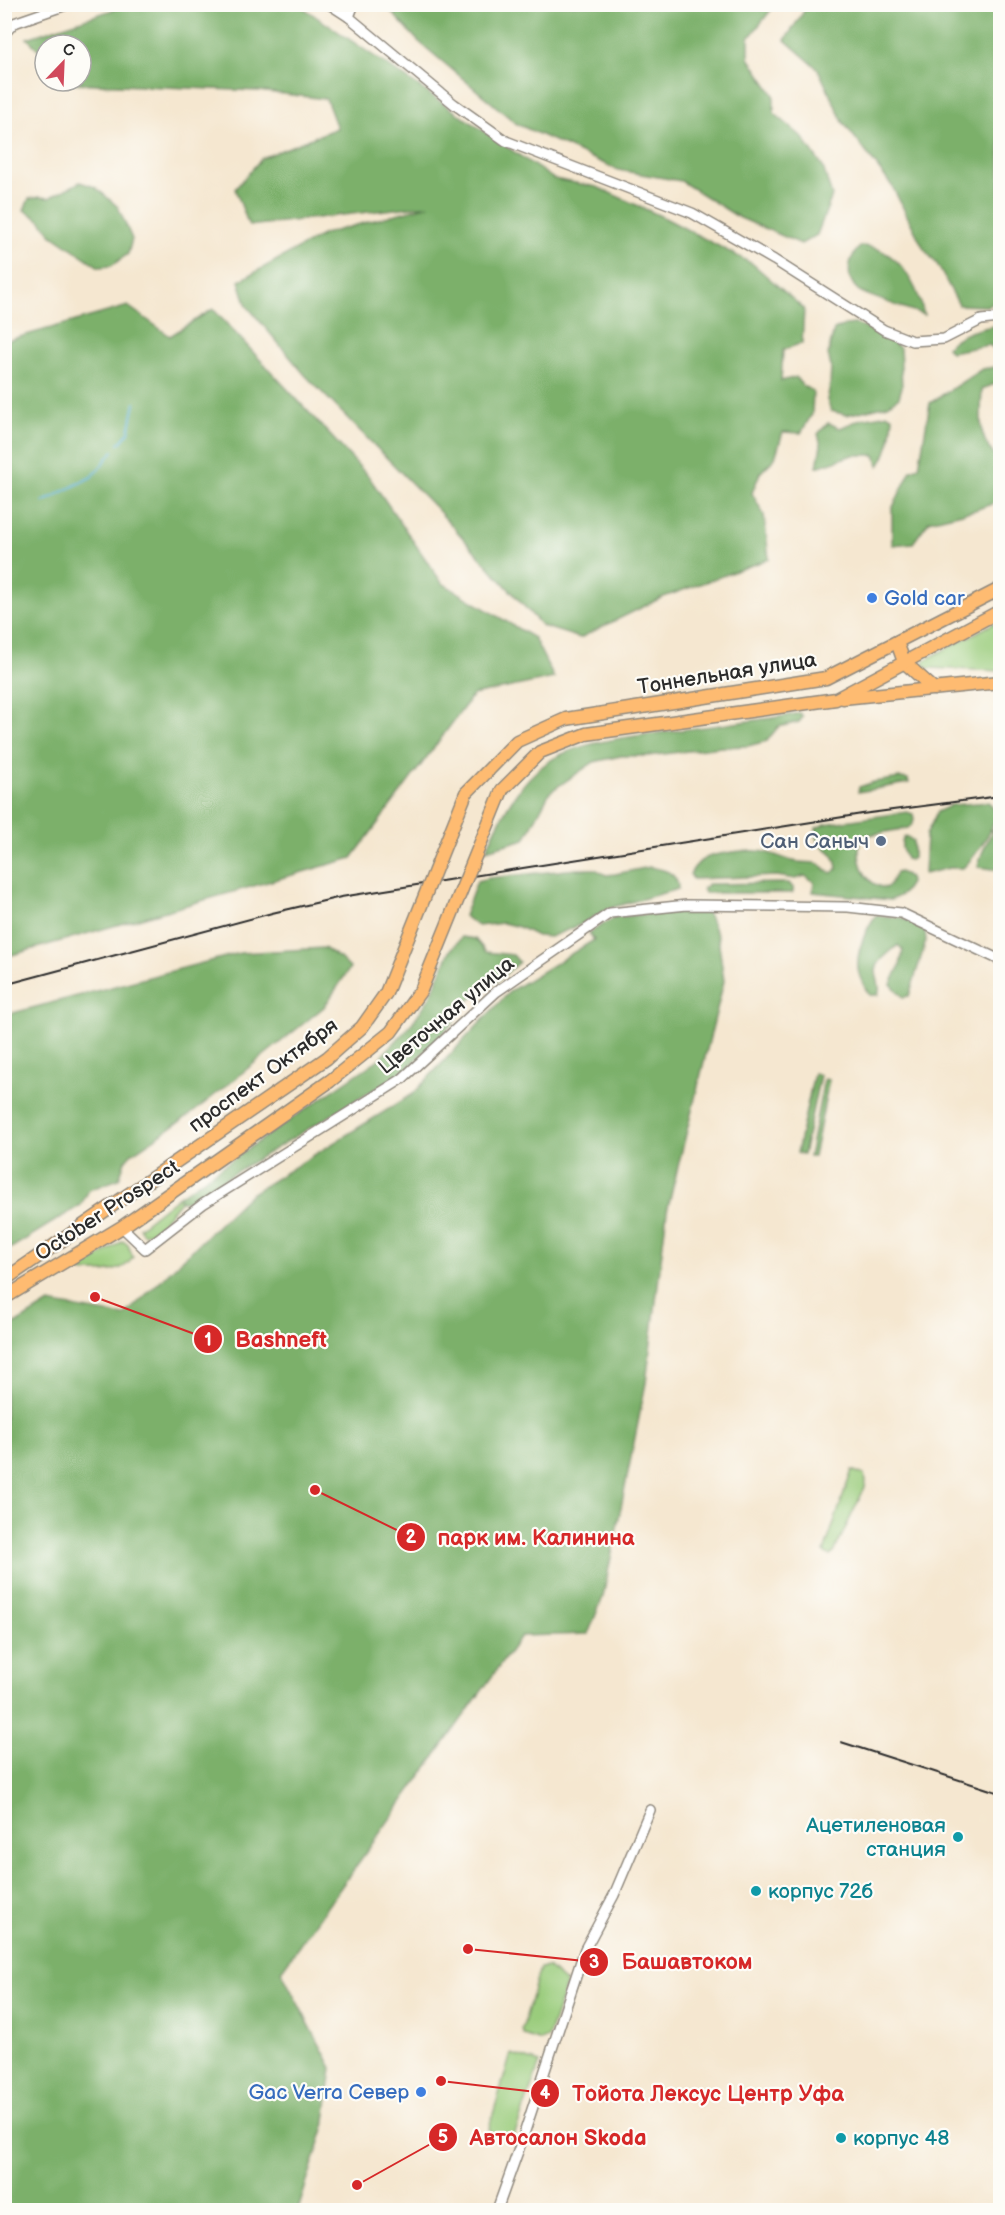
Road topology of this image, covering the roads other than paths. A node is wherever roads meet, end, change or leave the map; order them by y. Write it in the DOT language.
graph roads {
  1 [pos="69,4"];
  2 [pos="329,4"];
  3 [pos="354,4"];
  4 [pos="350,17"];
  5 [pos="4,34"];
  6 [pos="1000,318"];
  7 [pos="1000,589"];
  8 [pos="1000,611"];
  9 [pos="897,642"];
  10 [pos="904,663"];
  11 [pos="1000,682"];
  12 [pos="934,689"];
  13 [pos="836,699"];
  14 [pos="466,793"];
  15 [pos="1000,960"];
  16 [pos="422,990"];
  17 [pos="122,1227"];
  18 [pos="4,1280"];
  19 [pos="4,1299"];
  20 [pos="650,1810"];
  21 [pos="497,2211"];
  1 -- 5 [label="street"];
  2 -- 4 [label="street"];
  3 -- 4 [label="street"];
  4 -- 6 [label="street"];
  7 -- 9 [label="main road, Тоннельная улица"];
  8 -- 10 [label="main road, Тоннельная улица"];
  9 -- 10 [label="main road"];
  9 -- 14 [label="main road, Тоннельная улица"];
  10 -- 12 [label="main road"];
  10 -- 13 [label="main road, Тоннельная улица"];
  11 -- 12 [label="main road"];
  12 -- 13 [label="main road"];
  13 -- 16 [label="main road, Тоннельная улица, bridge"];
  14 -- 18 [label="main road, проспект Октября, bridge"];
  15 -- 17 [label="street, Цветочная улица"];
  16 -- 17 [label="main road, October Prospect"];
  17 -- 19 [label="main road, October Prospect"];
  20 -- 21 [label="street"];
}
